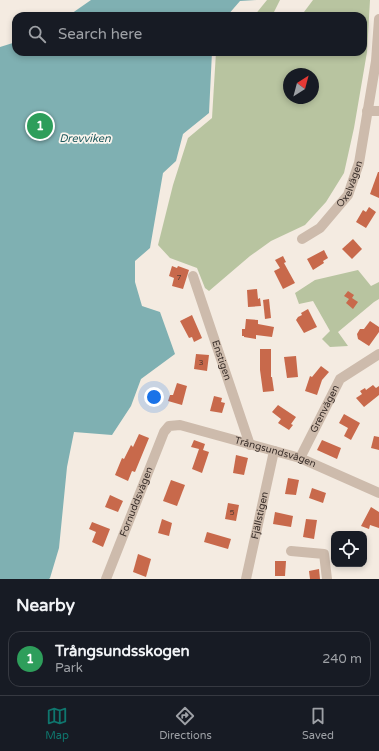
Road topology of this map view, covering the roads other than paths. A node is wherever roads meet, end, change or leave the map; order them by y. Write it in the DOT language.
graph roads {
  1 [pos="379,20"];
  2 [pos="368,111"];
  3 [pos="379,111"];
  4 [pos="302,239"];
  5 [pos="193,276"];
  6 [pos="379,354"];
  7 [pos="169,426"];
  8 [pos="250,444"];
  9 [pos="274,451"];
  10 [pos="300,458"];
  11 [pos="379,493"];
  12 [pos="291,551"];
  13 [pos="106,579"];
  14 [pos="246,579"];
  15 [pos="327,579"];
  1 -- 2 [label="street, Oxelvägen"];
  2 -- 3 [label="street"];
  2 -- 4 [label="street, Oxelvägen"];
  5 -- 8 [label="street, Enstigen"];
  6 -- 10 [label="street, Grenvägen"];
  7 -- 8 [label="street, Trångsundsvägen"];
  7 -- 13 [label="street, Fornuddsvägen"];
  8 -- 9 [label="street, Trångsundsvägen"];
  9 -- 10 [label="street, Trångsundsvägen"];
  9 -- 14 [label="street, Fjällstigen"];
  10 -- 11 [label="street, Trångsundsvägen"];
  12 -- 15 [label="street"];
}
